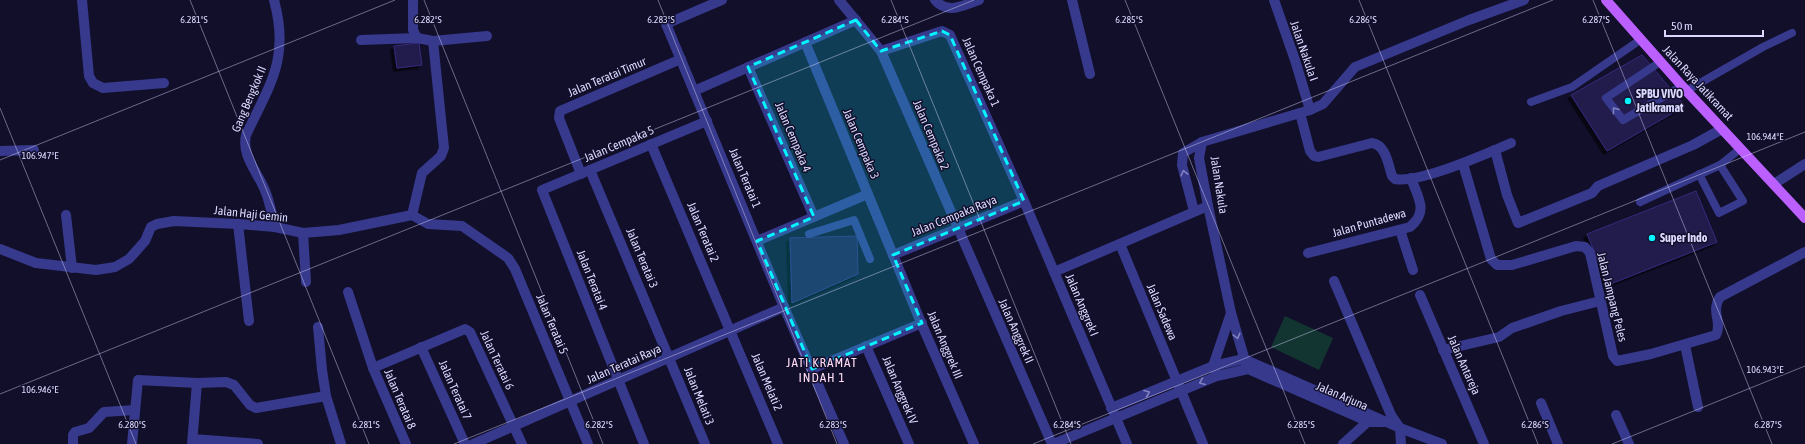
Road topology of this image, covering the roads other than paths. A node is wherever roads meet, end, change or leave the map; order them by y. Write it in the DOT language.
graph roads {
  1 [pos="82,0"];
  2 [pos="274,0"];
  3 [pos="413,0"];
  4 [pos="722,0"];
  5 [pos="839,0"];
  6 [pos="935,0"];
  7 [pos="979,0"];
  8 [pos="1072,0"];
  9 [pos="1274,0"];
  10 [pos="1524,0"];
  11 [pos="1606,0"];
  12 [pos="856,20"];
  13 [pos="1792,33"];
  14 [pos="487,36"];
  15 [pos="416,38"];
  16 [pos="361,40"];
  17 [pos="1640,40"];
  18 [pos="434,41"];
  19 [pos="805,42"];
  20 [pos="882,51"];
  21 [pos="681,59"];
  22 [pos="1660,62"];
  23 [pos="748,67"];
  24 [pos="1090,74"];
  25 [pos="164,83"];
  26 [pos="1684,88"];
  27 [pos="694,91"];
  28 [pos="1531,102"];
  29 [pos="1305,112"];
  30 [pos="706,121"];
  31 [pos="1722,129"];
  32 [pos="1202,142"];
  33 [pos="1511,142"];
  34 [pos="651,144"];
  35 [pos="1740,149"];
  36 [pos="34,150"];
  37 [pos="1495,150"];
  38 [pos="0,152"];
  39 [pos="1463,164"];
  40 [pos="1720,164"];
  41 [pos="1805,164"];
  42 [pos="585,172"];
  43 [pos="1700,174"];
  44 [pos="1411,178"];
  45 [pos="1774,184"];
  46 [pos="542,190"];
  47 [pos="868,194"];
  48 [pos="1024,201"];
  49 [pos="1640,202"];
  50 [pos="1208,206"];
  51 [pos="1194,211"];
  52 [pos="826,212"];
  53 [pos="66,215"];
  54 [pos="412,215"];
  55 [pos="814,217"];
  56 [pos="1805,218"];
  57 [pos="238,224"];
  58 [pos="832,226"];
  59 [pos="275,227"];
  60 [pos="958,229"];
  61 [pos="1400,230"];
  62 [pos="303,233"];
  63 [pos="809,234"];
  64 [pos="757,242"];
  65 [pos="1120,244"];
  66 [pos="0,249"];
  67 [pos="1805,252"];
  68 [pos="1308,253"];
  69 [pos="893,255"];
  70 [pos="870,259"];
  71 [pos="72,268"];
  72 [pos="1412,270"];
  73 [pos="1054,272"];
  74 [pos="1334,281"];
  75 [pos="306,282"];
  76 [pos="348,292"];
  77 [pos="1420,295"];
  78 [pos="1600,301"];
  79 [pos="784,307"];
  80 [pos="1231,313"];
  81 [pos="249,321"];
  82 [pos="922,323"];
  83 [pos="318,327"];
  84 [pos="731,330"];
  85 [pos="1685,345"];
  86 [pos="866,346"];
  87 [pos="421,347"];
  88 [pos="1443,350"];
  89 [pos="670,357"];
  90 [pos="1244,359"];
  91 [pos="1213,366"];
  92 [pos="373,368"];
  93 [pos="812,369"];
  94 [pos="1248,369"];
  95 [pos="1217,376"];
  96 [pos="618,380"];
  97 [pos="197,383"];
  98 [pos="1179,386"];
  99 [pos="326,396"];
  100 [pos="570,401"];
  101 [pos="1541,403"];
  102 [pos="1698,407"];
  103 [pos="1111,408"];
  104 [pos="135,410"];
  105 [pos="1616,415"];
  106 [pos="1115,418"];
  107 [pos="1371,419"];
  108 [pos="514,426"];
  109 [pos="1400,428"];
  110 [pos="193,442"];
  111 [pos="73,444"];
  112 [pos="132,444"];
  113 [pos="258,444"];
  114 [pos="341,444"];
  115 [pos="406,444"];
  116 [pos="465,444"];
  117 [pos="474,444"];
  118 [pos="522,444"];
  119 [pos="588,444"];
  120 [pos="644,444"];
  121 [pos="705,444"];
  122 [pos="778,444"];
  123 [pos="844,444"];
  124 [pos="909,444"];
  125 [pos="974,444"];
  126 [pos="1052,444"];
  127 [pos="1126,444"];
  128 [pos="1203,444"];
  129 [pos="1343,444"];
  130 [pos="1401,444"];
  131 [pos="1442,444"];
  132 [pos="1484,444"];
  133 [pos="1558,444"];
  134 [pos="1629,444"];
  1 -- 25 [label="street"];
  2 -- 59 [label="street, Gang Bengkok II"];
  3 -- 15 [label="street"];
  4 -- 21 [label="street"];
  5 -- 12 [label="street"];
  6 -- 7 [label="street"];
  8 -- 24 [label="street"];
  9 -- 29 [label="street, Jalan Nakula I"];
  10 -- 29 [label="street"];
  11 -- 17 [label="main road, Jalan Raya Jatikramat"];
  12 -- 19 [label="street"];
  12 -- 20 [label="street"];
  13 -- 26 [label="lane"];
  14 -- 18 [label="street"];
  15 -- 16 [label="street"];
  15 -- 18 [label="street"];
  17 -- 22 [label="main road, Jalan Raya Jatikramat"];
  17 -- 28 [label="lane"];
  18 -- 54 [label="street"];
  19 -- 23 [label="street"];
  19 -- 47 [label="street, Jalan Cempaka 3"];
  20 -- 48 [label="street, Jalan Cempaka 1"];
  20 -- 60 [label="street, Jalan Cempaka 2"];
  21 -- 27 [label="street, Jalan Teratai 1"];
  21 -- 42 [label="street, Jalan Teratai Timur"];
  22 -- 26 [label="main road, Jalan Raya Jatikramat"];
  26 -- 22 [label="lane, one-way"];
  23 -- 27 [label="street"];
  23 -- 55 [label="street, Jalan Cempaka 4"];
  26 -- 31 [label="main road, Jalan Raya Jatikramat"];
  27 -- 30 [label="street, Jalan Teratai 1"];
  29 -- 32 [label="street"];
  29 -- 44 [label="street, Jalan Nakula I"];
  30 -- 34 [label="street, Jalan Cempaka 5"];
  30 -- 64 [label="street, Jalan Teratai 1"];
  31 -- 35 [label="main road, Jalan Raya Jatikramat"];
  31 -- 37 [label="street"];
  32 -- 50 [label="street, Jalan Nakula"];
  51 -- 32 [label="street, Jalan Nakula, one-way"];
  33 -- 37 [label="street"];
  34 -- 42 [label="street, Jalan Cempaka 5"];
  34 -- 84 [label="street, Jalan Teratai 2"];
  35 -- 40 [label="lane"];
  35 -- 45 [label="main road, Jalan Raya Jatikramat"];
  36 -- 38 [label="street"];
  37 -- 39 [label="street"];
  39 -- 44 [label="street"];
  39 -- 78 [label="street, Jalan Jampang Peles"];
  40 -- 43 [label="lane"];
  40 -- 43 [label="lane"];
  41 -- 45 [label="street"];
  42 -- 46 [label="street, Jalan Cempaka 5"];
  42 -- 89 [label="street, Jalan Teratai 3"];
  43 -- 49 [label="lane"];
  44 -- 61 [label="street, Jalan Puntadewa"];
  45 -- 56 [label="main road, Jalan Raya Jatikramat"];
  46 -- 96 [label="street, Jalan Teratai 4"];
  47 -- 52 [label="street"];
  47 -- 69 [label="street, Jalan Cempaka 3"];
  48 -- 60 [label="street, Jalan Cempaka Raya"];
  48 -- 73 [label="street, Jalan Anggrek I"];
  50 -- 51 [label="street"];
  50 -- 80 [label="street, Jalan Nakula"];
  51 -- 65 [label="street"];
  52 -- 55 [label="street"];
  52 -- 58 [label="lane"];
  53 -- 71 [label="street"];
  54 -- 62 [label="street, Jalan Haji Gemin"];
  54 -- 100 [label="street, Jalan Teratai 5"];
  55 -- 64 [label="street"];
  57 -- 59 [label="street, Jalan Haji Gemin"];
  57 -- 71 [label="street, Jalan Haji Gemin"];
  57 -- 81 [label="street"];
  58 -- 63 [label="lane"];
  58 -- 70 [label="lane"];
  59 -- 62 [label="street, Jalan Haji Gemin"];
  60 -- 69 [label="street, Jalan Cempaka Raya"];
  60 -- 126 [label="street, Jalan Anggrek II"];
  61 -- 68 [label="street, Jalan Puntadewa"];
  61 -- 72 [label="street"];
  62 -- 75 [label="street"];
  64 -- 79 [label="street, Jalan Teratai 1"];
  65 -- 73 [label="street"];
  65 -- 98 [label="street, Jalan Sadewa"];
  66 -- 71 [label="street, Jalan Haji Gemin"];
  67 -- 85 [label="street, Jalan Jampang Peles"];
  69 -- 82 [label="street, Jalan Anggrek III"];
  73 -- 103 [label="street, Jalan Anggrek I"];
  74 -- 109 [label="street"];
  76 -- 92 [label="street"];
  77 -- 88 [label="street, Jalan Antareja"];
  78 -- 85 [label="street, Jalan Jampang Peles"];
  78 -- 88 [label="street"];
  79 -- 84 [label="street, Jalan Teratai Raya"];
  79 -- 93 [label="street, Jalan Teratai 1"];
  80 -- 90 [label="street, Jalan Nakula, one-way"];
  80 -- 91 [label="street"];
  82 -- 86 [label="street"];
  82 -- 125 [label="street, Jalan Anggrek III"];
  83 -- 99 [label="street"];
  84 -- 89 [label="street, Jalan Teratai Raya"];
  84 -- 122 [label="street, Jalan Melati 2"];
  85 -- 102 [label="street"];
  86 -- 93 [label="street"];
  86 -- 124 [label="street, Jalan Anggrek IV"];
  87 -- 92 [label="street, Jalan Teratai 8"];
  87 -- 108 [label="street, Jalan Teratai 6"];
  87 -- 116 [label="street, Jalan Teratai 7"];
  88 -- 132 [label="street, Jalan Antareja"];
  89 -- 96 [label="street, Jalan Teratai Raya"];
  89 -- 121 [label="street, Jalan Melati 3"];
  90 -- 91 [label="street"];
  90 -- 94 [label="street, Jalan Nakula"];
  90 -- 107 [label="street, Jalan Arjuna"];
  91 -- 95 [label="street"];
  91 -- 98 [label="street"];
  92 -- 115 [label="street, Jalan Teratai 8"];
  93 -- 123 [label="street, Jalan Teratai 1"];
  94 -- 95 [label="street"];
  94 -- 107 [label="street, Jalan Arjuna"];
  95 -- 98 [label="street, one-way"];
  96 -- 100 [label="street, Jalan Teratai Raya"];
  96 -- 120 [label="street, Jalan Teratai 4"];
  97 -- 99 [label="street"];
  97 -- 104 [label="street"];
  97 -- 110 [label="street"];
  103 -- 98 [label="street, one-way"];
  98 -- 106 [label="street"];
  98 -- 128 [label="street, Jalan Sadewa"];
  99 -- 114 [label="street"];
  100 -- 108 [label="street, Jalan Teratai Raya"];
  100 -- 119 [label="street, Jalan Teratai 5"];
  101 -- 133 [label="street"];
  103 -- 106 [label="street, Jalan Anggrek I"];
  104 -- 111 [label="street"];
  104 -- 112 [label="street"];
  105 -- 134 [label="street"];
  106 -- 126 [label="street"];
  106 -- 127 [label="street, Jalan Anggrek I"];
  107 -- 109 [label="street, Jalan Arjuna"];
  107 -- 129 [label="street"];
  108 -- 117 [label="street, Jalan Teratai Raya"];
  108 -- 118 [label="street"];
  109 -- 130 [label="street"];
  109 -- 131 [label="street, Jalan Arjuna"];
  110 -- 113 [label="street"];
}
